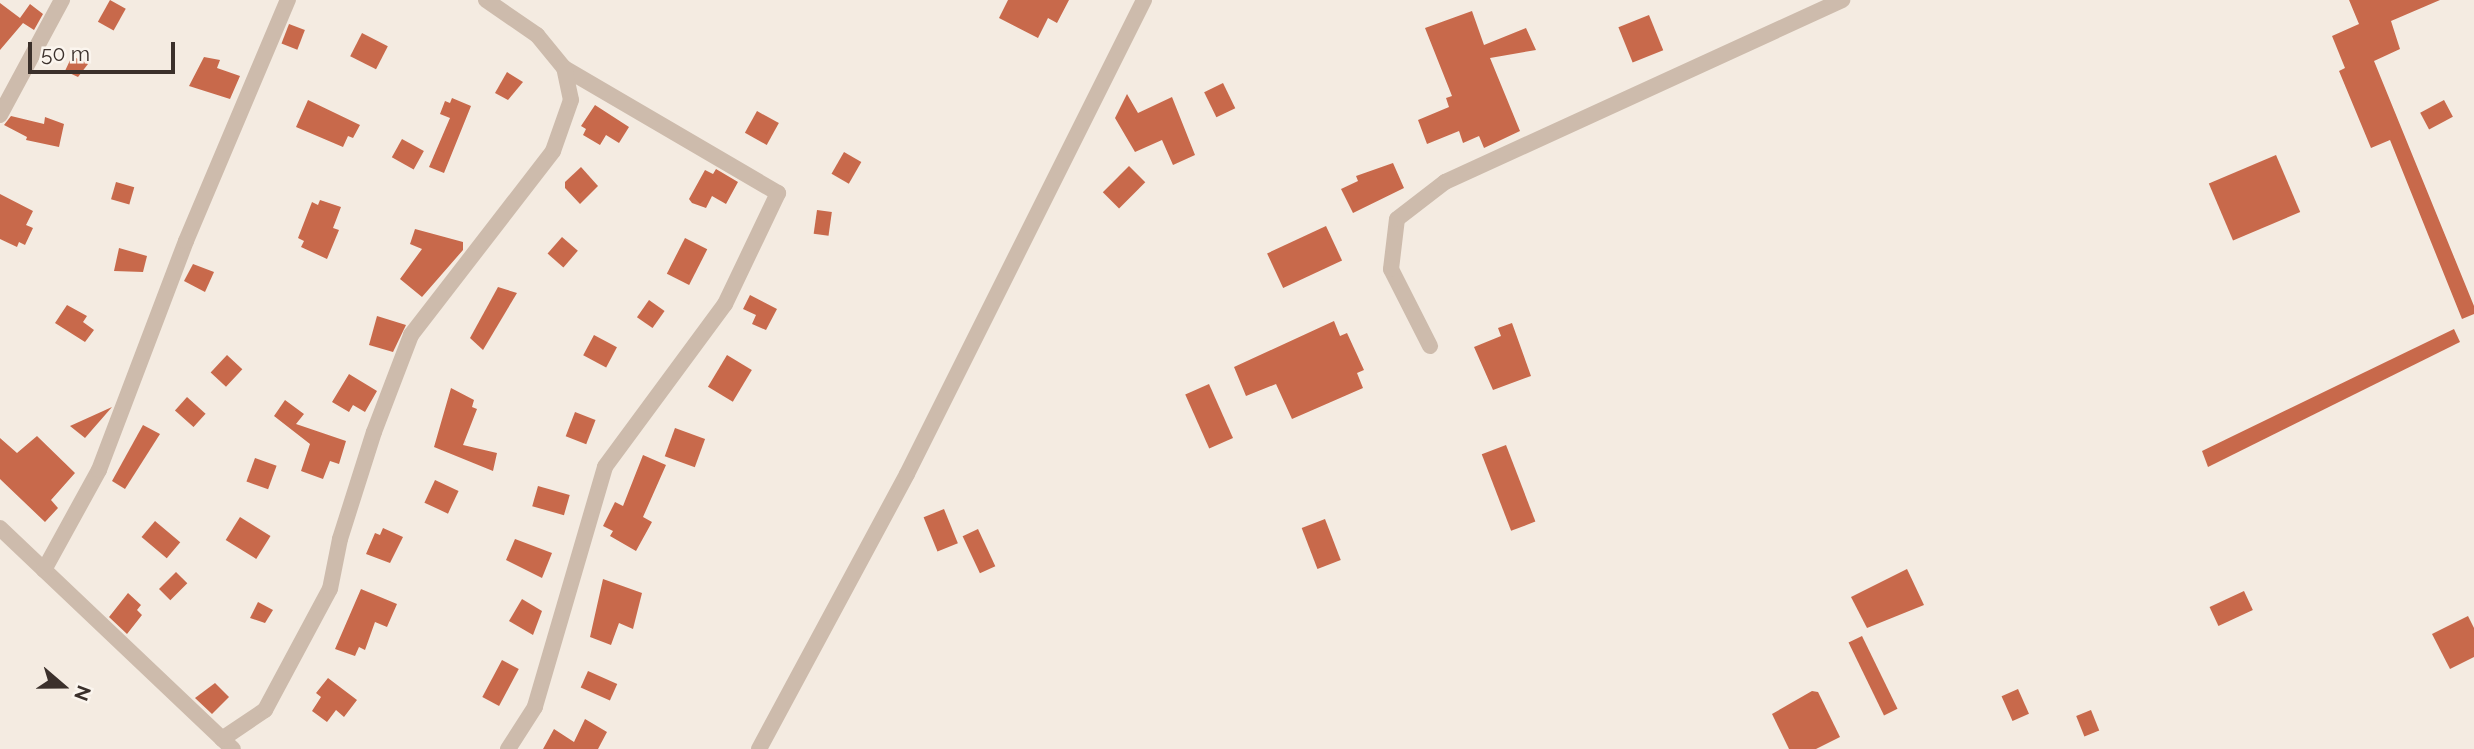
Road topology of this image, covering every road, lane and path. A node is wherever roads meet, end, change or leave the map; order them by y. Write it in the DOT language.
graph roads {
  1 [pos="62,0"];
  2 [pos="288,0"];
  3 [pos="486,0"];
  4 [pos="1144,0"];
  5 [pos="1842,0"];
  6 [pos="564,68"];
  7 [pos="0,115"];
  8 [pos="1430,346"];
  9 [pos="0,528"];
  10 [pos="44,570"];
  11 [pos="227,744"];
  12 [pos="508,749"];
  13 [pos="759,749"];
  1 -- 7 [label="street"];
  2 -- 10 [label="street"];
  3 -- 6 [label="street"];
  4 -- 13 [label="street"];
  5 -- 8 [label="street"];
  6 -- 11 [label="street"];
  6 -- 12 [label="street"];
  9 -- 10 [label="street"];
  10 -- 11 [label="street"];
}
